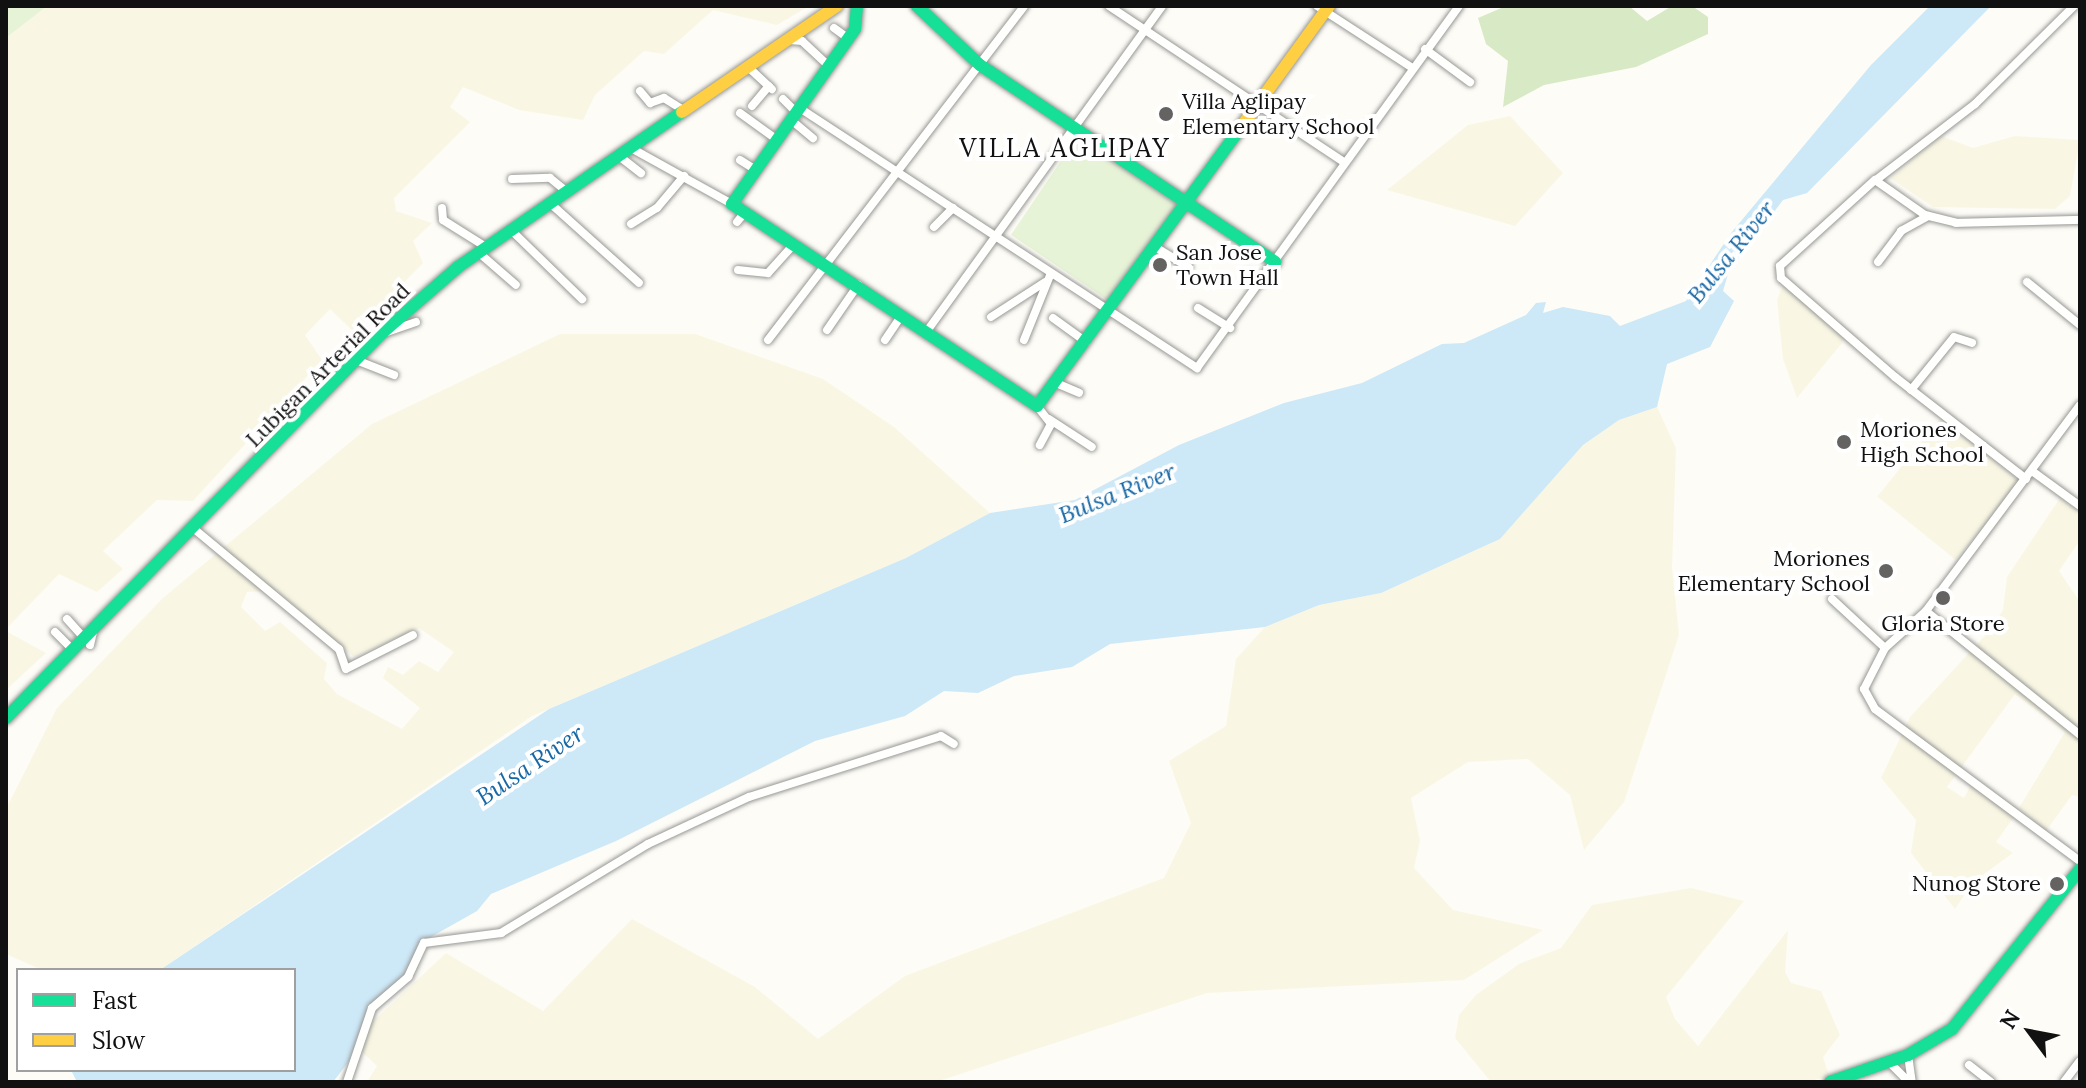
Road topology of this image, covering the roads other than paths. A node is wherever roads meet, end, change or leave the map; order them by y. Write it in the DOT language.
graph roads {
  1 [pos="837,6"];
  2 [pos="857,6"];
  3 [pos="917,6"];
  4 [pos="1024,6"];
  5 [pos="1109,6"];
  6 [pos="1162,6"];
  7 [pos="1459,6"];
  8 [pos="2074,6"];
  9 [pos="1324,8"];
  10 [pos="834,28"];
  11 [pos="1145,31"];
  12 [pos="848,38"];
  13 [pos="785,40"];
  14 [pos="1425,49"];
  15 [pos="746,65"];
  16 [pos="828,65"];
  17 [pos="980,65"];
  18 [pos="1411,67"];
  19 [pos="1470,82"];
  20 [pos="640,91"];
  21 [pos="783,99"];
  22 [pos="752,106"];
  23 [pos="1259,107"];
  24 [pos="683,110"];
  25 [pos="740,113"];
  26 [pos="795,113"];
  27 [pos="1074,126"];
  28 [pos="813,138"];
  29 [pos="776,139"];
  30 [pos="631,148"];
  31 [pos="619,156"];
  32 [pos="740,160"];
  33 [pos="1345,163"];
  34 [pos="756,170"];
  35 [pos="900,172"];
  36 [pos="641,173"];
  37 [pos="684,176"];
  38 [pos="512,179"];
  39 [pos="1875,180"];
  40 [pos="567,192"];
  41 [pos="551,204"];
  42 [pos="732,204"];
  43 [pos="1185,204"];
  44 [pos="442,208"];
  45 [pos="953,208"];
  46 [pos="1928,216"];
  47 [pos="2080,220"];
  48 [pos="631,224"];
  49 [pos="934,227"];
  50 [pos="512,231"];
  51 [pos="994,235"];
  52 [pos="794,244"];
  53 [pos="1155,247"];
  54 [pos="482,250"];
  55 [pos="1275,262"];
  56 [pos="1878,262"];
  57 [pos="828,265"];
  58 [pos="1188,267"];
  59 [pos="738,270"];
  60 [pos="1051,273"];
  61 [pos="1249,274"];
  62 [pos="1045,282"];
  63 [pos="1262,282"];
  64 [pos="2027,282"];
  65 [pos="639,283"];
  66 [pos="516,285"];
  67 [pos="858,285"];
  68 [pos="582,299"];
  69 [pos="1198,308"];
  70 [pos="1109,311"];
  71 [pos="902,315"];
  72 [pos="991,317"];
  73 [pos="1053,318"];
  74 [pos="416,322"];
  75 [pos="2080,325"];
  76 [pos="1230,328"];
  77 [pos="827,330"];
  78 [pos="927,331"];
  79 [pos="381,334"];
  80 [pos="768,340"];
  81 [pos="885,340"];
  82 [pos="1024,340"];
  83 [pos="1086,342"];
  84 [pos="1972,343"];
  85 [pos="356,360"];
  86 [pos="394,375"];
  87 [pos="1056,383"];
  88 [pos="1911,390"];
  89 [pos="1079,393"];
  90 [pos="2080,405"];
  91 [pos="1037,406"];
  92 [pos="1049,419"];
  93 [pos="1040,445"];
  94 [pos="1092,447"];
  95 [pos="2029,475"];
  96 [pos="2080,506"];
  97 [pos="193,528"];
  98 [pos="169,551"];
  99 [pos="185,551"];
  100 [pos="1832,599"];
  101 [pos="1926,611"];
  102 [pos="67,619"];
  103 [pos="55,632"];
  104 [pos="413,635"];
  105 [pos="87,642"];
  106 [pos="1885,648"];
  107 [pos="72,649"];
  108 [pos="6,718"];
  109 [pos="2080,735"];
  110 [pos="954,744"];
  111 [pos="2080,861"];
  112 [pos="2080,869"];
  113 [pos="1908,1055"];
  114 [pos="2080,1061"];
  115 [pos="1889,1062"];
  116 [pos="1969,1065"];
  117 [pos="347,1082"];
  118 [pos="1830,1082"];
  119 [pos="1911,1082"];
  120 [pos="1991,1082"];
  121 [pos="2064,1082"];
  1 -- 13 [label="street, Lubigan Arterial Road"];
  2 -- 12 [label="street"];
  3 -- 17 [label="street"];
  4 -- 17 [label="street"];
  5 -- 11 [label="street"];
  6 -- 11 [label="street"];
  7 -- 14 [label="street"];
  8 -- 39 [label="street"];
  9 -- 18 [label="street"];
  9 -- 23 [label="street"];
  10 -- 12 [label="street"];
  11 -- 23 [label="street"];
  11 -- 27 [label="street"];
  12 -- 16 [label="street"];
  13 -- 15 [label="street, Lubigan Arterial Road"];
  13 -- 16 [label="street"];
  14 -- 18 [label="street"];
  14 -- 19 [label="street"];
  15 -- 22 [label="street"];
  15 -- 24 [label="street, Lubigan Arterial Road"];
  16 -- 26 [label="street"];
  17 -- 27 [label="street"];
  17 -- 35 [label="street"];
  18 -- 33 [label="street"];
  20 -- 24 [label="street"];
  21 -- 26 [label="street"];
  23 -- 33 [label="street"];
  23 -- 43 [label="street"];
  24 -- 30 [label="street, Lubigan Arterial Road"];
  25 -- 29 [label="street"];
  26 -- 28 [label="street"];
  26 -- 29 [label="street"];
  26 -- 35 [label="street"];
  27 -- 43 [label="street"];
  27 -- 51 [label="street"];
  29 -- 34 [label="street"];
  30 -- 31 [label="street, Lubigan Arterial Road"];
  30 -- 37 [label="street"];
  31 -- 36 [label="street"];
  31 -- 40 [label="street, Lubigan Arterial Road"];
  32 -- 34 [label="street"];
  33 -- 55 [label="street"];
  34 -- 42 [label="street"];
  35 -- 45 [label="street"];
  35 -- 57 [label="street"];
  37 -- 42 [label="street"];
  37 -- 48 [label="street"];
  38 -- 40 [label="street"];
  39 -- 46 [label="street"];
  39 -- 88 [label="street"];
  40 -- 41 [label="street, Lubigan Arterial Road"];
  41 -- 50 [label="street, Lubigan Arterial Road"];
  41 -- 65 [label="street"];
  42 -- 52 [label="street"];
  43 -- 53 [label="street"];
  43 -- 55 [label="street"];
  44 -- 54 [label="street"];
  45 -- 49 [label="street"];
  45 -- 51 [label="street"];
  46 -- 47 [label="street"];
  46 -- 56 [label="street"];
  50 -- 54 [label="street, Lubigan Arterial Road"];
  50 -- 68 [label="street"];
  51 -- 60 [label="street"];
  51 -- 78 [label="street"];
  52 -- 57 [label="street"];
  52 -- 59 [label="street"];
  53 -- 58 [label="street"];
  53 -- 70 [label="street"];
  54 -- 66 [label="street"];
  54 -- 79 [label="street, Lubigan Arterial Road"];
  55 -- 63 [label="street"];
  57 -- 67 [label="street"];
  57 -- 80 [label="street"];
  60 -- 62 [label="street"];
  60 -- 70 [label="street"];
  61 -- 63 [label="street"];
  62 -- 72 [label="street"];
  62 -- 82 [label="street"];
  63 -- 76 [label="street"];
  64 -- 75 [label="street"];
  67 -- 71 [label="street"];
  67 -- 77 [label="street"];
  69 -- 76 [label="street"];
  70 -- 76 [label="street"];
  70 -- 83 [label="street"];
  71 -- 78 [label="street"];
  71 -- 81 [label="street"];
  73 -- 83 [label="street"];
  74 -- 79 [label="street"];
  78 -- 91 [label="street"];
  79 -- 85 [label="street, Lubigan Arterial Road"];
  83 -- 87 [label="street"];
  84 -- 88 [label="street"];
  85 -- 86 [label="street"];
  85 -- 97 [label="street, Lubigan Arterial Road"];
  87 -- 89 [label="street"];
  87 -- 91 [label="street"];
  88 -- 95 [label="street"];
  90 -- 95 [label="street"];
  91 -- 92 [label="street"];
  92 -- 93 [label="street"];
  92 -- 94 [label="street"];
  95 -- 96 [label="street"];
  95 -- 101 [label="street"];
  97 -- 98 [label="street, Lubigan Arterial Road"];
  97 -- 104 [label="street"];
  98 -- 99 [label="street"];
  98 -- 105 [label="street, Lubigan Arterial Road"];
  100 -- 106 [label="street"];
  101 -- 106 [label="street"];
  101 -- 109 [label="street"];
  102 -- 105 [label="street"];
  103 -- 107 [label="street"];
  105 -- 107 [label="street, Lubigan Arterial Road"];
  106 -- 111 [label="street"];
  107 -- 108 [label="street, Lubigan Arterial Road"];
  110 -- 117 [label="street"];
  112 -- 113 [label="street"];
  113 -- 115 [label="street"];
  113 -- 119 [label="street"];
  114 -- 121 [label="street"];
  115 -- 118 [label="street"];
  115 -- 119 [label="street"];
  116 -- 120 [label="street"];
}
